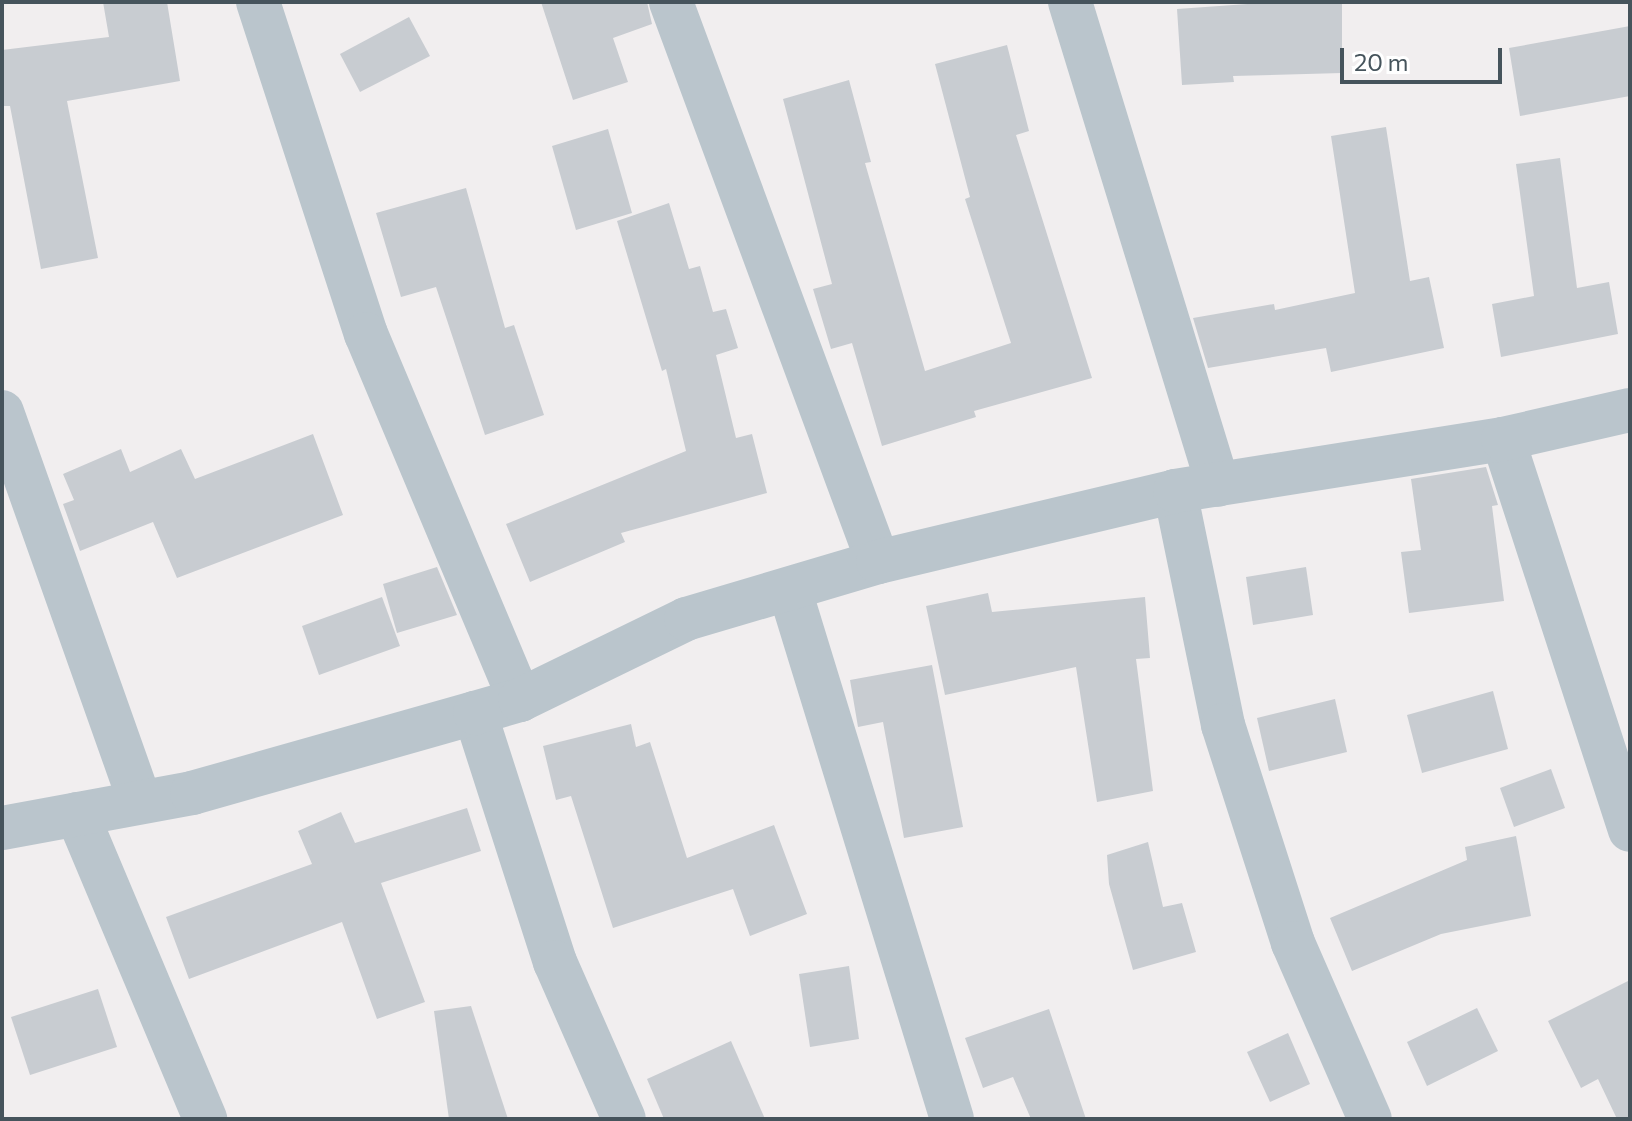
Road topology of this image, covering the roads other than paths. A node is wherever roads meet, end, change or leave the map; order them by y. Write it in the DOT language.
graph roads {
  1 [pos="258,2"];
  2 [pos="671,2"];
  3 [pos="1070,2"];
  4 [pos="1630,410"];
  5 [pos="2,412"];
  6 [pos="1503,439"];
  7 [pos="1218,485"];
  8 [pos="1175,491"];
  9 [pos="878,562"];
  10 [pos="790,591"];
  11 [pos="520,700"];
  12 [pos="475,713"];
  13 [pos="140,801"];
  14 [pos="77,814"];
  15 [pos="2,828"];
  16 [pos="1630,830"];
  17 [pos="205,1119"];
  18 [pos="624,1119"];
  19 [pos="952,1119"];
  20 [pos="1370,1119"];
  1 -- 11 [label="street"];
  2 -- 9 [label="street"];
  3 -- 7 [label="street"];
  4 -- 6 [label="street"];
  5 -- 13 [label="street"];
  6 -- 7 [label="street"];
  6 -- 16 [label="street"];
  7 -- 8 [label="street"];
  8 -- 9 [label="street"];
  8 -- 20 [label="street"];
  9 -- 10 [label="street"];
  10 -- 11 [label="street"];
  10 -- 19 [label="street"];
  11 -- 12 [label="street"];
  12 -- 13 [label="street"];
  12 -- 18 [label="street"];
  13 -- 14 [label="street"];
  14 -- 15 [label="street"];
  14 -- 17 [label="street"];
}
